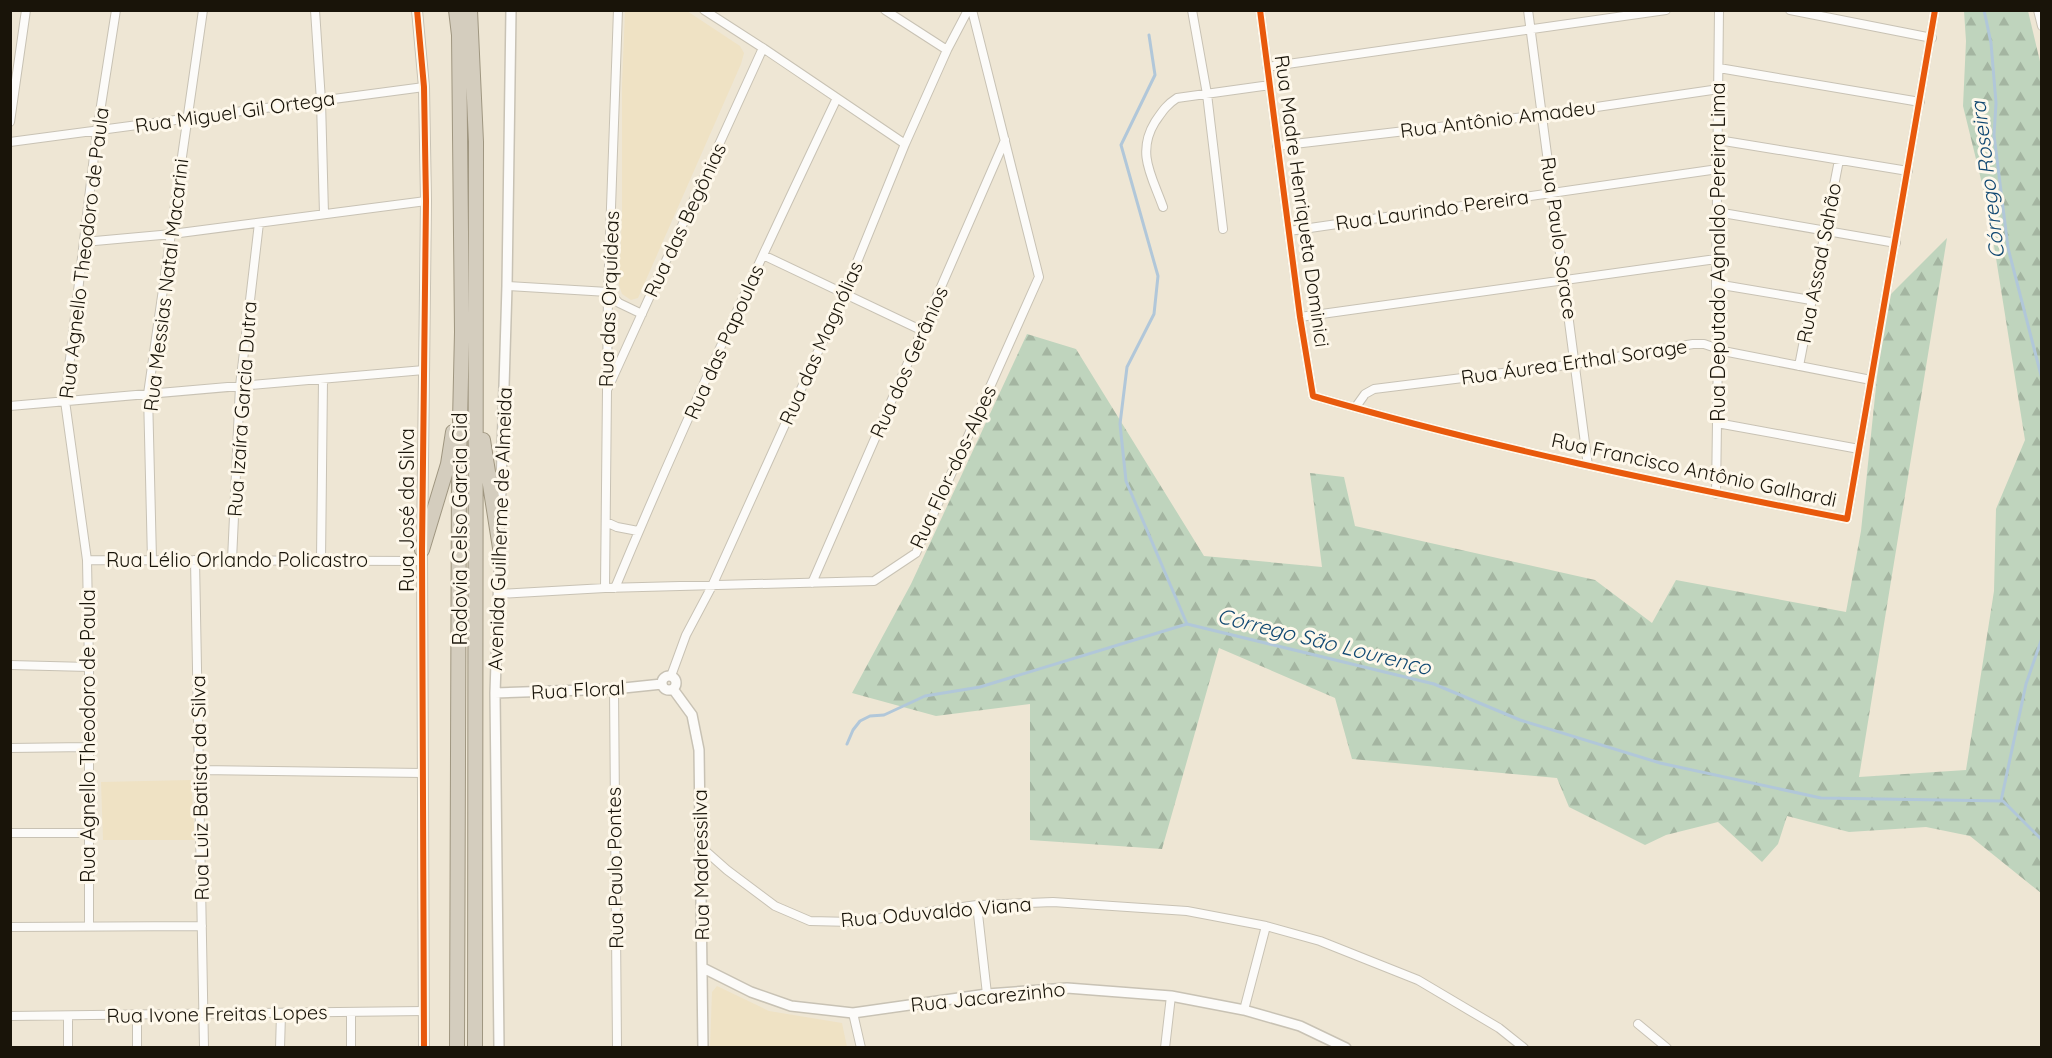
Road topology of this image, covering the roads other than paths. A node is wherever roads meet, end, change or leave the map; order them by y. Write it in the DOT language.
graph roads {
  1 [pos="26,10"];
  2 [pos="116,10"];
  3 [pos="203,10"];
  4 [pos="315,10"];
  5 [pos="417,10"];
  6 [pos="456,10"];
  7 [pos="470,10"];
  8 [pos="511,10"];
  9 [pos="618,10"];
  10 [pos="704,10"];
  11 [pos="885,10"];
  12 [pos="970,10"];
  13 [pos="1192,10"];
  14 [pos="1260,10"];
  15 [pos="1528,10"];
  16 [pos="1666,10"];
  17 [pos="1719,10"];
  18 [pos="1790,10"];
  19 [pos="1935,10"];
  20 [pos="2039,11"];
  21 [pos="2042,26"];
  22 [pos="1531,31"];
  23 [pos="1932,38"];
  24 [pos="763,48"];
  25 [pos="947,50"];
  26 [pos="1267,67"];
  27 [pos="1719,68"];
  28 [pos="1269,85"];
  29 [pos="424,87"];
  30 [pos="1719,89"];
  31 [pos="1207,94"];
  32 [pos="837,98"];
  33 [pos="321,101"];
  34 [pos="1920,102"];
  35 [pos="1542,115"];
  36 [pos="186,119"];
  37 [pos="10,122"];
  38 [pos="97,131"];
  39 [pos="1005,140"];
  40 [pos="1718,140"];
  41 [pos="10,142"];
  42 [pos="905,144"];
  43 [pos="1277,146"];
  44 [pos="1839,160"];
  45 [pos="1718,169"];
  46 [pos="1908,171"];
  47 [pos="1552,193"];
  48 [pos="426,201"];
  49 [pos="1163,207"];
  50 [pos="1717,212"];
  51 [pos="324,214"];
  52 [pos="259,223"];
  53 [pos="1224,229"];
  54 [pos="1289,231"];
  55 [pos="1826,231"];
  56 [pos="172,234"];
  57 [pos="84,242"];
  58 [pos="1896,243"];
  59 [pos="763,255"];
  60 [pos="1716,259"];
  61 [pos="1564,280"];
  62 [pos="1716,284"];
  63 [pos="507,286"];
  64 [pos="608,292"];
  65 [pos="844,294"];
  66 [pos="1811,300"];
  67 [pos="642,314"];
  68 [pos="1300,317"];
  69 [pos="923,331"];
  70 [pos="462,332"];
  71 [pos="1718,349"];
  72 [pos="476,352"];
  73 [pos="1575,364"];
  74 [pos="1799,366"];
  75 [pos="424,370"];
  76 [pos="323,379"];
  77 [pos="1871,380"];
  78 [pos="240,386"];
  79 [pos="606,391"];
  80 [pos="148,394"];
  81 [pos="1313,396"];
  82 [pos="65,401"];
  83 [pos="10,406"];
  84 [pos="1354,408"];
  85 [pos="1717,423"];
  86 [pos="1859,449"];
  87 [pos="1588,466"];
  88 [pos="1716,494"];
  89 [pos="606,522"];
  90 [pos="638,531"];
  91 [pos="500,548"];
  92 [pos="423,555"];
  93 [pos="87,560"];
  94 [pos="152,560"];
  95 [pos="195,560"];
  96 [pos="232,560"];
  97 [pos="321,561"];
  98 [pos="812,583"];
  99 [pos="712,586"];
  100 [pos="605,588"];
  101 [pos="615,588"];
  102 [pos="498,594"];
  103 [pos="10,665"];
  104 [pos="89,666"];
  105 [pos="671,676"];
  106 [pos="662,684"];
  107 [pos="614,689"];
  108 [pos="673,689"];
  109 [pos="495,693"];
  110 [pos="88,747"];
  111 [pos="10,748"];
  112 [pos="199,770"];
  113 [pos="423,773"];
  114 [pos="10,833"];
  115 [pos="89,833"];
  116 [pos="701,847"];
  117 [pos="977,905"];
  118 [pos="89,926"];
  119 [pos="202,926"];
  120 [pos="1266,926"];
  121 [pos="10,927"];
  122 [pos="703,968"];
  123 [pos="987,994"];
  124 [pos="1171,996"];
  125 [pos="1244,1010"];
  126 [pos="424,1011"];
  127 [pos="351,1012"];
  128 [pos="854,1013"];
  129 [pos="280,1014"];
  130 [pos="137,1015"];
  131 [pos="204,1015"];
  132 [pos="10,1016"];
  133 [pos="68,1016"];
  134 [pos="1638,1024"];
  135 [pos="68,1047"];
  136 [pos="137,1047"];
  137 [pos="204,1047"];
  138 [pos="280,1047"];
  139 [pos="351,1047"];
  140 [pos="424,1047"];
  141 [pos="457,1047"];
  142 [pos="475,1047"];
  143 [pos="499,1047"];
  144 [pos="617,1047"];
  145 [pos="703,1047"];
  146 [pos="861,1047"];
  147 [pos="1165,1047"];
  148 [pos="1346,1047"];
  149 [pos="1524,1047"];
  150 [pos="1667,1047"];
  1 -- 37 [label="street"];
  2 -- 38 [label="street, Rua Agnello Theodoro de Paula"];
  3 -- 36 [label="street, Rua Messias Natal Macarini"];
  4 -- 33 [label="street"];
  5 -- 29 [label="street, Rua José da Silva"];
  6 -- 70 [label="highway, Rodovia Celso Garcia Cid"];
  7 -- 72 [label="highway, Rodovia Celso Garcia Cid"];
  8 -- 63 [label="street, Avenida Guilherme de Almeida"];
  9 -- 64 [label="street, Rua das Orquídeas"];
  10 -- 24 [label="street"];
  11 -- 25 [label="street"];
  12 -- 25 [label="street, Rua das Magnólias"];
  12 -- 39 [label="street, Rua Flor-dos-Alpes"];
  13 -- 31 [label="street"];
  14 -- 26 [label="street, Rua Madre Henriqueta Dominici"];
  15 -- 22 [label="street, Rua Paulo Sorace"];
  16 -- 22 [label="street"];
  17 -- 27 [label="street, Rua Deputado Agnaldo Pereira Lima"];
  18 -- 23 [label="street"];
  19 -- 23 [label="street, Rua Francisco Antônio Galhardi"];
  20 -- 21 [label="street"];
  22 -- 26 [label="street"];
  22 -- 35 [label="street, Rua Paulo Sorace"];
  23 -- 34 [label="street, Rua Francisco Antônio Galhardi"];
  24 -- 32 [label="street"];
  24 -- 67 [label="street, Rua das Begônias"];
  25 -- 42 [label="street, Rua das Magnólias"];
  26 -- 28 [label="street, Rua Madre Henriqueta Dominici"];
  27 -- 30 [label="street, Rua Deputado Agnaldo Pereira Lima"];
  27 -- 34 [label="street"];
  28 -- 31 [label="street"];
  28 -- 43 [label="street, Rua Madre Henriqueta Dominici"];
  29 -- 33 [label="street, Rua Miguel Gil Ortega"];
  29 -- 48 [label="street, Rua José da Silva"];
  30 -- 35 [label="street, Rua Antônio Amadeu"];
  30 -- 40 [label="street, Rua Deputado Agnaldo Pereira Lima"];
  31 -- 49 [label="street"];
  31 -- 53 [label="street"];
  32 -- 42 [label="street"];
  32 -- 59 [label="street, Rua das Papoulas"];
  33 -- 36 [label="street, Rua Miguel Gil Ortega"];
  33 -- 51 [label="street"];
  34 -- 46 [label="street, Rua Francisco Antônio Galhardi"];
  35 -- 43 [label="street, Rua Antônio Amadeu"];
  35 -- 47 [label="street, Rua Paulo Sorace"];
  36 -- 38 [label="street, Rua Miguel Gil Ortega"];
  36 -- 56 [label="street, Rua Messias Natal Macarini"];
  38 -- 41 [label="street, Rua Miguel Gil Ortega"];
  38 -- 57 [label="street, Rua Agnello Theodoro de Paula"];
  39 -- 69 [label="street, Rua dos Gerânios"];
  39 -- 98 [label="street, Rua Flor-dos-Alpes"];
  40 -- 44 [label="street"];
  40 -- 45 [label="street, Rua Deputado Agnaldo Pereira Lima"];
  42 -- 65 [label="street, Rua das Magnólias"];
  43 -- 54 [label="street, Rua Madre Henriqueta Dominici"];
  44 -- 46 [label="street"];
  44 -- 55 [label="street, Rua Assad Sahão"];
  45 -- 47 [label="street, Rua Laurindo Pereira"];
  45 -- 50 [label="street, Rua Deputado Agnaldo Pereira Lima"];
  46 -- 58 [label="street, Rua Francisco Antônio Galhardi"];
  47 -- 54 [label="street, Rua Laurindo Pereira"];
  47 -- 61 [label="street, Rua Paulo Sorace"];
  48 -- 51 [label="street"];
  48 -- 75 [label="street, Rua José da Silva"];
  50 -- 55 [label="street"];
  50 -- 60 [label="street, Rua Deputado Agnaldo Pereira Lima"];
  51 -- 52 [label="street"];
  52 -- 56 [label="street"];
  52 -- 78 [label="street, Rua Izaíra Garcia Dutra"];
  54 -- 68 [label="street, Rua Madre Henriqueta Dominici"];
  55 -- 58 [label="street"];
  55 -- 66 [label="street, Rua Assad Sahão"];
  56 -- 57 [label="street"];
  56 -- 80 [label="street, Rua Messias Natal Macarini"];
  57 -- 82 [label="street, Rua Agnello Theodoro de Paula"];
  58 -- 77 [label="street, Rua Francisco Antônio Galhardi"];
  59 -- 65 [label="street"];
  59 -- 90 [label="street, Rua das Papoulas"];
  60 -- 61 [label="street"];
  60 -- 62 [label="street, Rua Deputado Agnaldo Pereira Lima"];
  61 -- 68 [label="street"];
  61 -- 73 [label="street, Rua Paulo Sorace"];
  62 -- 66 [label="street"];
  62 -- 71 [label="street, Rua Deputado Agnaldo Pereira Lima"];
  63 -- 64 [label="street"];
  63 -- 91 [label="street, Avenida Guilherme de Almeida"];
  64 -- 67 [label="street"];
  64 -- 79 [label="street, Rua das Orquídeas"];
  65 -- 69 [label="street"];
  65 -- 99 [label="street, Rua das Magnólias"];
  66 -- 74 [label="street, Rua Assad Sahão"];
  67 -- 79 [label="street, Rua das Begônias"];
  68 -- 81 [label="street, Rua Madre Henriqueta Dominici"];
  69 -- 98 [label="street, Rua dos Gerânios"];
  70 -- 92 [label="highway"];
  70 -- 141 [label="highway, Rodovia Celso Garcia Cid"];
  71 -- 73 [label="street, Rua Áurea Erthal Sorage"];
  71 -- 74 [label="street, Rua Áurea Erthal Sorage"];
  71 -- 85 [label="street, Rua Deputado Agnaldo Pereira Lima"];
  72 -- 91 [label="highway"];
  72 -- 142 [label="highway, Rodovia Celso Garcia Cid"];
  73 -- 84 [label="street, Rua Áurea Erthal Sorage"];
  73 -- 87 [label="street, Rua Paulo Sorace"];
  74 -- 77 [label="street, Rua Áurea Erthal Sorage"];
  75 -- 76 [label="street"];
  75 -- 92 [label="street, Rua José da Silva"];
  76 -- 78 [label="street"];
  76 -- 97 [label="street"];
  77 -- 86 [label="street, Rua Francisco Antônio Galhardi"];
  78 -- 80 [label="street"];
  78 -- 96 [label="street, Rua Izaíra Garcia Dutra"];
  79 -- 89 [label="street, Rua das Orquídeas"];
  80 -- 82 [label="street"];
  80 -- 94 [label="street, Rua Messias Natal Macarini"];
  81 -- 84 [label="street, Rua Francisco Antônio Galhardi"];
  82 -- 83 [label="street"];
  82 -- 93 [label="street, Rua Agnello Theodoro de Paula"];
  84 -- 87 [label="street, Rua Francisco Antônio Galhardi"];
  85 -- 86 [label="street"];
  85 -- 88 [label="street, Rua Deputado Agnaldo Pereira Lima"];
  86 -- 88 [label="street, Rua Francisco Antônio Galhardi"];
  87 -- 88 [label="street, Rua Francisco Antônio Galhardi"];
  89 -- 90 [label="street"];
  89 -- 100 [label="street, Rua das Orquídeas"];
  90 -- 101 [label="street, Rua das Papoulas"];
  91 -- 102 [label="street, Avenida Guilherme de Almeida"];
  92 -- 97 [label="street, Rua Lélio Orlando Policastro"];
  92 -- 113 [label="street, Rua José da Silva"];
  93 -- 94 [label="street, Rua Lélio Orlando Policastro"];
  93 -- 104 [label="street, Rua Agnello Theodoro de Paula"];
  94 -- 95 [label="street, Rua Lélio Orlando Policastro"];
  95 -- 96 [label="street, Rua Lélio Orlando Policastro"];
  95 -- 112 [label="street, Rua Luiz Batista da Silva"];
  96 -- 97 [label="street, Rua Lélio Orlando Policastro"];
  98 -- 99 [label="street, Rua Flor-dos-Alpes"];
  99 -- 101 [label="street, Rua Flor-dos-Alpes"];
  99 -- 105 [label="street, Rua das Magnólias"];
  100 -- 101 [label="street, Rua Flor-dos-Alpes"];
  100 -- 102 [label="street, Rua Flor-dos-Alpes"];
  102 -- 109 [label="street, Avenida Guilherme de Almeida"];
  103 -- 104 [label="street"];
  104 -- 110 [label="street, Rua Agnello Theodoro de Paula"];
  105 -- 106 [label="street"];
  105 -- 108 [label="street"];
  106 -- 107 [label="street, Rua Floral"];
  106 -- 108 [label="street"];
  107 -- 109 [label="street, Rua Floral"];
  107 -- 144 [label="street, Rua Paulo Pontes"];
  108 -- 116 [label="street, Rua Madressilva"];
  109 -- 143 [label="street, Avenida Guilherme de Almeida"];
  110 -- 111 [label="street"];
  110 -- 115 [label="street, Rua Agnello Theodoro de Paula"];
  112 -- 113 [label="street"];
  112 -- 119 [label="street, Rua Luiz Batista da Silva"];
  113 -- 126 [label="street, Rua José da Silva"];
  114 -- 115 [label="street"];
  115 -- 118 [label="street, Rua Agnello Theodoro de Paula"];
  116 -- 117 [label="street, Rua Oduvaldo Viana"];
  116 -- 122 [label="street, Rua Madressilva"];
  117 -- 120 [label="street, Rua Oduvaldo Viana"];
  117 -- 123 [label="street"];
  118 -- 119 [label="street"];
  118 -- 121 [label="street"];
  119 -- 131 [label="street, Rua Luiz Batista da Silva"];
  120 -- 125 [label="street"];
  120 -- 149 [label="street, Rua Oduvaldo Viana"];
  122 -- 128 [label="street, Rua Jacarezinho"];
  122 -- 145 [label="street, Rua Madressilva"];
  123 -- 124 [label="street, Rua Jacarezinho"];
  123 -- 128 [label="street, Rua Jacarezinho"];
  124 -- 125 [label="street, Rua Jacarezinho"];
  124 -- 147 [label="street"];
  125 -- 148 [label="street, Rua Jacarezinho"];
  126 -- 127 [label="street, Rua Ivone Freitas Lopes"];
  126 -- 140 [label="street, Rua José da Silva"];
  127 -- 129 [label="street, Rua Ivone Freitas Lopes"];
  127 -- 139 [label="street"];
  128 -- 146 [label="street"];
  129 -- 131 [label="street, Rua Ivone Freitas Lopes"];
  129 -- 138 [label="street"];
  130 -- 131 [label="street, Rua Ivone Freitas Lopes"];
  130 -- 133 [label="street, Rua Ivone Freitas Lopes"];
  130 -- 136 [label="street"];
  131 -- 137 [label="street, Rua Luiz Batista da Silva"];
  132 -- 133 [label="street, Rua Ivone Freitas Lopes"];
  133 -- 135 [label="street"];
  134 -- 150 [label="street"];
}
